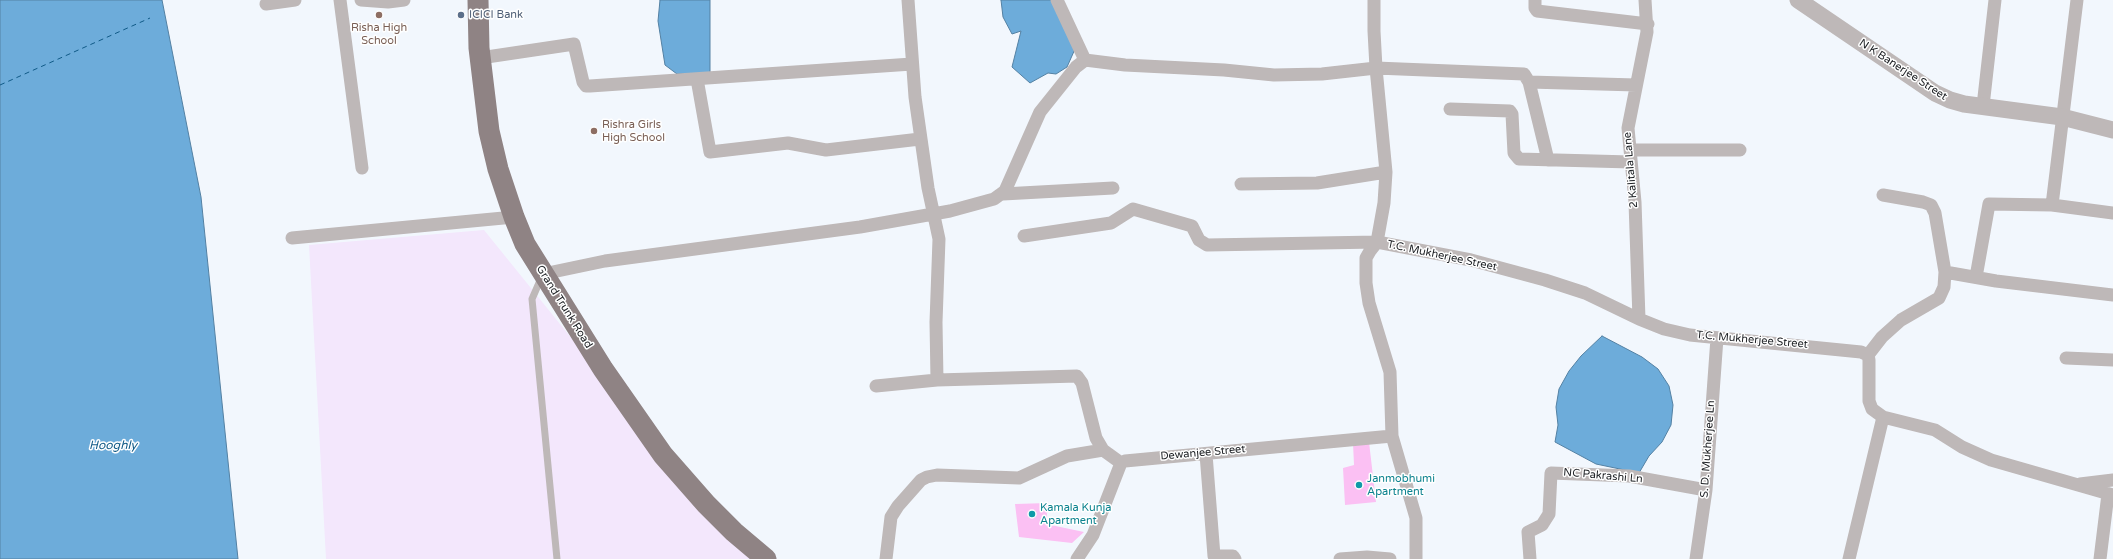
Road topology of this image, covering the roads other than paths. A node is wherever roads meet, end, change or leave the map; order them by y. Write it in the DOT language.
graph roads {
  1 [pos="295,0"];
  2 [pos="340,0"];
  3 [pos="361,0"];
  4 [pos="404,0"];
  5 [pos="478,0"];
  6 [pos="908,0"];
  7 [pos="1057,0"];
  8 [pos="1374,0"];
  9 [pos="1535,0"];
  10 [pos="1645,0"];
  11 [pos="1798,0"];
  12 [pos="1995,0"];
  13 [pos="2077,0"];
  14 [pos="266,4"];
  15 [pos="1648,24"];
  16 [pos="480,58"];
  17 [pos="1085,60"];
  18 [pos="912,64"];
  19 [pos="1376,68"];
  20 [pos="698,79"];
  21 [pos="1528,82"];
  22 [pos="1636,85"];
  23 [pos="1983,106"];
  24 [pos="1450,109"];
  25 [pos="2062,117"];
  26 [pos="2113,130"];
  27 [pos="920,139"];
  28 [pos="1740,150"];
  29 [pos="1630,156"];
  30 [pos="1548,160"];
  31 [pos="362,168"];
  32 [pos="1386,172"];
  33 [pos="1240,184"];
  34 [pos="1113,188"];
  35 [pos="1003,194"];
  36 [pos="1883,195"];
  37 [pos="2052,205"];
  38 [pos="2113,213"];
  39 [pos="934,214"];
  40 [pos="514,217"];
  41 [pos="1024,236"];
  42 [pos="292,238"];
  43 [pos="1377,242"];
  44 [pos="1945,272"];
  45 [pos="543,274"];
  46 [pos="1976,278"];
  47 [pos="2113,295"];
  48 [pos="1639,319"];
  49 [pos="1717,338"];
  50 [pos="1868,355"];
  51 [pos="2066,358"];
  52 [pos="2113,360"];
  53 [pos="936,380"];
  54 [pos="876,386"];
  55 [pos="1883,417"];
  56 [pos="1392,436"];
  57 [pos="1103,450"];
  58 [pos="1206,454"];
  59 [pos="1121,463"];
  60 [pos="2113,480"];
  61 [pos="2074,485"];
  62 [pos="1706,490"];
  63 [pos="2110,495"];
  64 [pos="556,559"];
  65 [pos="766,559"];
  66 [pos="886,559"];
  67 [pos="1077,559"];
  68 [pos="1235,559"];
  69 [pos="1340,559"];
  70 [pos="1390,559"];
  71 [pos="1416,559"];
  72 [pos="1530,559"];
  73 [pos="1696,559"];
  74 [pos="1849,559"];
  75 [pos="2100,559"];
  1 -- 14 [label="street"];
  2 -- 31 [label="street"];
  3 -- 4 [label="street"];
  5 -- 16 [label="main road, Grand Trunk Road"];
  6 -- 18 [label="street"];
  7 -- 17 [label="street"];
  8 -- 19 [label="street"];
  9 -- 15 [label="street"];
  10 -- 15 [label="street, 2 Kalitala Lane"];
  11 -- 23 [label="street, N K Banerjee Street"];
  12 -- 23 [label="street"];
  13 -- 25 [label="street"];
  15 -- 22 [label="street, 2 Kalitala Lane"];
  16 -- 20 [label="street"];
  16 -- 40 [label="main road, Grand Trunk Road"];
  17 -- 19 [label="street"];
  17 -- 35 [label="street"];
  18 -- 20 [label="street"];
  18 -- 27 [label="street"];
  19 -- 21 [label="street"];
  19 -- 32 [label="street"];
  20 -- 27 [label="street"];
  21 -- 22 [label="street"];
  21 -- 30 [label="street"];
  22 -- 29 [label="street, 2 Kalitala Lane"];
  23 -- 25 [label="street, N K Banerjee Street"];
  24 -- 30 [label="street"];
  25 -- 26 [label="street, N K Banerjee Street"];
  25 -- 37 [label="street"];
  27 -- 39 [label="street"];
  28 -- 29 [label="street"];
  29 -- 30 [label="street"];
  29 -- 48 [label="street, 2 Kalitala Lane"];
  32 -- 33 [label="street"];
  32 -- 43 [label="street"];
  34 -- 35 [label="street"];
  35 -- 39 [label="street"];
  36 -- 44 [label="street"];
  37 -- 38 [label="street"];
  37 -- 46 [label="street"];
  39 -- 45 [label="street"];
  39 -- 53 [label="street"];
  40 -- 42 [label="street"];
  40 -- 45 [label="main road, Grand Trunk Road"];
  41 -- 43 [label="street, T.C. Mukherjee Street"];
  43 -- 48 [label="street, T.C. Mukherjee Street"];
  43 -- 56 [label="street"];
  44 -- 46 [label="street"];
  44 -- 50 [label="street"];
  45 -- 64 [label="lane"];
  45 -- 65 [label="main road, Grand Trunk Road"];
  46 -- 47 [label="street"];
  48 -- 49 [label="street, T.C. Mukherjee Street"];
  49 -- 50 [label="street, T.C. Mukherjee Street"];
  49 -- 62 [label="street, S. D. Mukherjee Ln"];
  50 -- 55 [label="street"];
  51 -- 52 [label="street"];
  53 -- 54 [label="street"];
  53 -- 57 [label="street"];
  55 -- 61 [label="street"];
  55 -- 74 [label="street"];
  56 -- 58 [label="street, Dewanjee Street"];
  56 -- 71 [label="street"];
  57 -- 59 [label="street"];
  57 -- 66 [label="street"];
  58 -- 59 [label="street, Dewanjee Street"];
  58 -- 68 [label="street"];
  59 -- 67 [label="street"];
  60 -- 61 [label="street"];
  61 -- 63 [label="street"];
  62 -- 72 [label="street, NC Pakrashi Ln"];
  62 -- 73 [label="street, S. D. Mukherjee Ln"];
  63 -- 75 [label="street"];
  69 -- 70 [label="street"];
}
